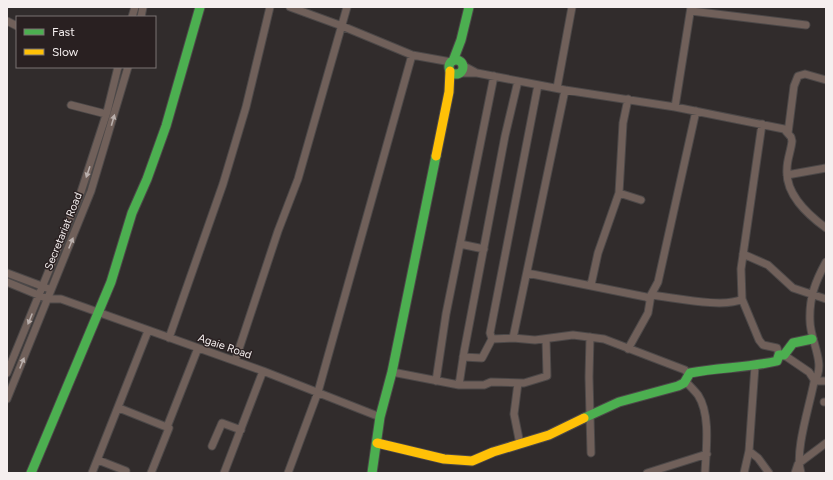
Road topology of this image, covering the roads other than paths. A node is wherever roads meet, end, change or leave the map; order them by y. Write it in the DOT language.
graph roads {
  1 [pos="200,7"];
  2 [pos="270,7"];
  3 [pos="290,7"];
  4 [pos="347,7"];
  5 [pos="469,7"];
  6 [pos="572,7"];
  7 [pos="691,9"];
  8 [pos="7,21"];
  9 [pos="806,25"];
  10 [pos="16,26"];
  11 [pos="342,26"];
  12 [pos="412,55"];
  13 [pos="455,67"];
  14 [pos="117,68"];
  15 [pos="127,68"];
  16 [pos="494,76"];
  17 [pos="826,80"];
  18 [pos="518,81"];
  19 [pos="538,85"];
  20 [pos="557,88"];
  21 [pos="565,90"];
  22 [pos="628,100"];
  23 [pos="71,105"];
  24 [pos="675,107"];
  25 [pos="696,111"];
  26 [pos="106,114"];
  27 [pos="762,124"];
  28 [pos="788,133"];
  29 [pos="826,168"];
  30 [pos="787,175"];
  31 [pos="619,193"];
  32 [pos="641,200"];
  33 [pos="826,228"];
  34 [pos="460,244"];
  35 [pos="484,249"];
  36 [pos="743,254"];
  37 [pos="826,262"];
  38 [pos="7,272"];
  39 [pos="527,273"];
  40 [pos="7,282"];
  41 [pos="591,285"];
  42 [pos="43,286"];
  43 [pos="52,290"];
  44 [pos="812,293"];
  45 [pos="39,296"];
  46 [pos="651,297"];
  47 [pos="48,299"];
  48 [pos="61,299"];
  49 [pos="742,299"];
  50 [pos="826,299"];
  51 [pos="99,314"];
  52 [pos="148,331"];
  53 [pos="590,337"];
  54 [pos="169,338"];
  55 [pos="513,338"];
  56 [pos="492,339"];
  57 [pos="546,339"];
  58 [pos="812,339"];
  59 [pos="198,348"];
  60 [pos="628,349"];
  61 [pos="782,355"];
  62 [pos="463,357"];
  63 [pos="236,361"];
  64 [pos="755,366"];
  65 [pos="263,371"];
  66 [pos="392,372"];
  67 [pos="7,373"];
  68 [pos="686,377"];
  69 [pos="436,381"];
  70 [pos="815,381"];
  71 [pos="826,381"];
  72 [pos="518,383"];
  73 [pos="459,385"];
  74 [pos="318,392"];
  75 [pos="7,399"];
  76 [pos="119,408"];
  77 [pos="589,416"];
  78 [pos="380,417"];
  79 [pos="167,427"];
  80 [pos="241,430"];
  81 [pos="376,443"];
  82 [pos="826,443"];
  83 [pos="520,444"];
  84 [pos="212,446"];
  85 [pos="749,451"];
  86 [pos="591,453"];
  87 [pos="707,454"];
  88 [pos="98,460"];
  89 [pos="798,464"];
  90 [pos="126,471"];
  91 [pos="31,473"];
  92 [pos="92,473"];
  93 [pos="151,473"];
  94 [pos="224,473"];
  95 [pos="288,473"];
  96 [pos="372,473"];
  97 [pos="648,473"];
  98 [pos="705,473"];
  99 [pos="744,473"];
  100 [pos="769,473"];
  101 [pos="795,473"];
  102 [pos="800,473"];
  1 -- 51 [label="street"];
  2 -- 54 [label="street"];
  3 -- 11 [label="street"];
  4 -- 11 [label="street"];
  5 -- 13 [label="street"];
  6 -- 20 [label="street"];
  7 -- 9 [label="street"];
  7 -- 24 [label="street"];
  8 -- 10 [label="street"];
  11 -- 12 [label="street"];
  11 -- 63 [label="street"];
  12 -- 13 [label="street"];
  12 -- 74 [label="street"];
  13 -- 16 [label="street"];
  13 -- 66 [label="street"];
  14 -- 26 [label="street, Secretariat Road"];
  43 -- 15 [label="street, Secretariat Road, one-way"];
  16 -- 18 [label="street"];
  16 -- 34 [label="street"];
  17 -- 28 [label="street"];
  18 -- 19 [label="street"];
  18 -- 35 [label="street"];
  19 -- 20 [label="street"];
  19 -- 56 [label="street"];
  20 -- 21 [label="street"];
  21 -- 22 [label="street"];
  21 -- 39 [label="street"];
  22 -- 24 [label="street"];
  22 -- 31 [label="street"];
  23 -- 26 [label="street"];
  24 -- 25 [label="street"];
  25 -- 27 [label="street"];
  25 -- 46 [label="street"];
  26 -- 42 [label="street, Secretariat Road, one-way"];
  27 -- 28 [label="street"];
  27 -- 36 [label="street"];
  28 -- 30 [label="street"];
  29 -- 30 [label="street"];
  30 -- 33 [label="street"];
  31 -- 32 [label="street"];
  31 -- 41 [label="street"];
  34 -- 35 [label="street"];
  34 -- 69 [label="street"];
  35 -- 62 [label="street"];
  36 -- 44 [label="street"];
  36 -- 49 [label="street"];
  37 -- 44 [label="street"];
  38 -- 42 [label="street"];
  39 -- 41 [label="street"];
  39 -- 55 [label="street"];
  40 -- 45 [label="street"];
  41 -- 46 [label="street"];
  42 -- 43 [label="street"];
  42 -- 45 [label="street, Secretariat Road"];
  43 -- 47 [label="street, Secretariat Road"];
  43 -- 48 [label="street"];
  44 -- 50 [label="street"];
  44 -- 58 [label="street"];
  45 -- 47 [label="street"];
  45 -- 67 [label="street, Secretariat Road, one-way"];
  46 -- 49 [label="street"];
  46 -- 60 [label="street"];
  47 -- 48 [label="street"];
  75 -- 47 [label="street, Secretariat Road, one-way"];
  48 -- 51 [label="street, Agaie Road"];
  49 -- 61 [label="street"];
  51 -- 52 [label="street, Agaie Road"];
  51 -- 91 [label="street"];
  52 -- 54 [label="street, Agaie Road"];
  52 -- 76 [label="street"];
  53 -- 57 [label="street"];
  53 -- 60 [label="street"];
  53 -- 77 [label="street"];
  54 -- 59 [label="street, Agaie Road"];
  55 -- 56 [label="street"];
  55 -- 57 [label="street"];
  56 -- 62 [label="street"];
  57 -- 72 [label="street"];
  58 -- 61 [label="street"];
  58 -- 70 [label="street"];
  59 -- 63 [label="street, Agaie Road"];
  59 -- 79 [label="street"];
  60 -- 68 [label="street"];
  61 -- 64 [label="street"];
  61 -- 70 [label="street"];
  62 -- 73 [label="street"];
  63 -- 65 [label="street, Agaie Road"];
  64 -- 68 [label="street"];
  64 -- 85 [label="street"];
  65 -- 74 [label="street, Agaie Road"];
  65 -- 80 [label="street"];
  66 -- 69 [label="street"];
  66 -- 78 [label="street"];
  68 -- 77 [label="street"];
  68 -- 87 [label="street"];
  69 -- 73 [label="street"];
  70 -- 71 [label="street"];
  70 -- 89 [label="street"];
  72 -- 73 [label="street"];
  72 -- 83 [label="street"];
  74 -- 78 [label="street, Agaie Road"];
  74 -- 95 [label="street"];
  76 -- 79 [label="street"];
  76 -- 88 [label="street"];
  77 -- 83 [label="street"];
  77 -- 86 [label="street"];
  78 -- 81 [label="street"];
  79 -- 93 [label="street"];
  80 -- 84 [label="street"];
  80 -- 94 [label="street"];
  81 -- 83 [label="street"];
  81 -- 96 [label="street"];
  82 -- 89 [label="street"];
  85 -- 99 [label="street"];
  85 -- 100 [label="street"];
  87 -- 97 [label="street"];
  87 -- 98 [label="street"];
  88 -- 90 [label="street"];
  88 -- 92 [label="street"];
  89 -- 101 [label="street"];
  89 -- 102 [label="street"];
}
